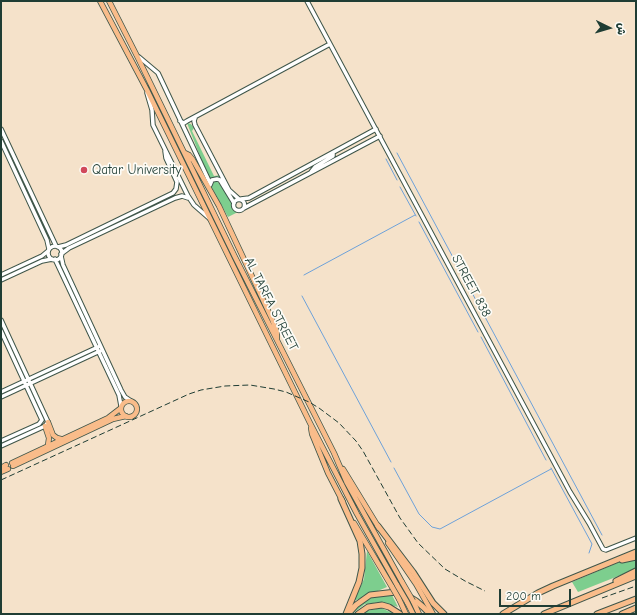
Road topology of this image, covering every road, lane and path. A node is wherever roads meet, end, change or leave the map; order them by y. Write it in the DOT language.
graph roads {
  1 [pos="100,1"];
  2 [pos="106,1"];
  3 [pos="109,1"];
  4 [pos="307,1"];
  5 [pos="116,15"];
  6 [pos="330,44"];
  7 [pos="137,55"];
  8 [pos="147,90"];
  9 [pos="196,117"];
  10 [pos="180,121"];
  11 [pos="187,122"];
  12 [pos="195,125"];
  13 [pos="1,129"];
  14 [pos="376,129"];
  15 [pos="380,136"];
  16 [pos="1,141"];
  17 [pos="352,143"];
  18 [pos="355,149"];
  19 [pos="165,151"];
  20 [pos="184,153"];
  21 [pos="333,153"];
  22 [pos="15,159"];
  23 [pos="10,161"];
  24 [pos="310,173"];
  25 [pos="210,183"];
  26 [pos="210,190"];
  27 [pos="169,196"];
  28 [pos="188,198"];
  29 [pos="240,199"];
  30 [pos="159,201"];
  31 [pos="171,201"];
  32 [pos="234,202"];
  33 [pos="160,206"];
  34 [pos="145,207"];
  35 [pos="244,208"];
  36 [pos="137,211"];
  37 [pos="147,212"];
  38 [pos="139,216"];
  39 [pos="210,220"];
  40 [pos="57,246"];
  41 [pos="48,250"];
  42 [pos="61,255"];
  43 [pos="53,259"];
  44 [pos="1,275"];
  45 [pos="1,280"];
  46 [pos="1,320"];
  47 [pos="1,332"];
  48 [pos="277,340"];
  49 [pos="100,349"];
  50 [pos="29,379"];
  51 [pos="24,382"];
  52 [pos="31,384"];
  53 [pos="26,386"];
  54 [pos="1,388"];
  55 [pos="118,388"];
  56 [pos="6,390"];
  57 [pos="1,392"];
  58 [pos="1,397"];
  59 [pos="37,398"];
  60 [pos="33,400"];
  61 [pos="131,401"];
  62 [pos="121,407"];
  63 [pos="126,416"];
  64 [pos="310,423"];
  65 [pos="46,424"];
  66 [pos="61,439"];
  67 [pos="1,441"];
  68 [pos="48,445"];
  69 [pos="1,446"];
  70 [pos="334,453"];
  71 [pos="10,466"];
  72 [pos="1,468"];
  73 [pos="1,472"];
  74 [pos="341,499"];
  75 [pos="378,526"];
  76 [pos="636,538"];
  77 [pos="636,552"];
  78 [pos="636,557"];
  79 [pos="602,566"];
  80 [pos="636,571"];
  81 [pos="636,576"];
  82 [pos="608,587"];
  83 [pos="636,599"];
  84 [pos="636,608"];
  85 [pos="504,613"];
  86 [pos="347,614"];
  87 [pos="358,614"];
  88 [pos="400,614"];
  89 [pos="406,614"];
  90 [pos="413,614"];
  91 [pos="419,614"];
  92 [pos="430,614"];
  93 [pos="433,614"];
  94 [pos="444,614"];
  95 [pos="544,614"];
  96 [pos="597,614"];
  97 [pos="622,614"];
  1 -- 8 [label="main road, AL TARFA STREET"];
  2 -- 5 [label="main road"];
  3 -- 5 [label="main road, AL TARFA STREET"];
  4 -- 6 [label="street, STREET 838"];
  5 -- 7 [label="main road, AL TARFA STREET"];
  6 -- 9 [label="street"];
  6 -- 14 [label="street, STREET 838"];
  7 -- 10 [label="street"];
  7 -- 20 [label="main road, AL TARFA STREET"];
  8 -- 19 [label="street, AL TARFA STREET"];
  8 -- 39 [label="main road, AL TARFA STREET"];
  9 -- 11 [label="street"];
  9 -- 12 [label="street"];
  10 -- 11 [label="street"];
  10 -- 25 [label="street"];
  11 -- 12 [label="street"];
  12 -- 29 [label="street"];
  13 -- 22 [label="street"];
  14 -- 15 [label="street, STREET 838"];
  14 -- 17 [label="street"];
  15 -- 18 [label="street"];
  15 -- 76 [label="street, STREET 838"];
  16 -- 23 [label="street"];
  17 -- 18 [label="street"];
  17 -- 21 [label="street"];
  18 -- 24 [label="street"];
  19 -- 27 [label="street"];
  19 -- 28 [label="street, AL TARFA STREET"];
  20 -- 26 [label="main road"];
  20 -- 48 [label="main road, AL TARFA STREET"];
  21 -- 24 [label="street"];
  21 -- 29 [label="street"];
  22 -- 23 [label="street"];
  22 -- 40 [label="street"];
  23 -- 41 [label="street"];
  24 -- 35 [label="street"];
  25 -- 26 [label="street"];
  25 -- 32 [label="street"];
  26 -- 48 [label="main road"];
  27 -- 30 [label="street"];
  27 -- 31 [label="street"];
  28 -- 31 [label="street"];
  28 -- 39 [label="street, AL TARFA STREET"];
  29 -- 32 [label="street"];
  29 -- 35 [label="street"];
  30 -- 33 [label="street"];
  30 -- 34 [label="street"];
  31 -- 33 [label="street"];
  32 -- 35 [label="street"];
  33 -- 37 [label="street"];
  34 -- 36 [label="street"];
  34 -- 37 [label="street"];
  36 -- 38 [label="street"];
  36 -- 40 [label="street"];
  37 -- 38 [label="street"];
  38 -- 42 [label="street"];
  39 -- 64 [label="main road, AL TARFA STREET"];
  40 -- 41 [label="street"];
  40 -- 42 [label="street"];
  41 -- 43 [label="street"];
  41 -- 44 [label="street"];
  42 -- 43 [label="street"];
  42 -- 49 [label="street"];
  43 -- 45 [label="street"];
  43 -- 49 [label="street"];
  46 -- 50 [label="street"];
  47 -- 51 [label="street"];
  48 -- 70 [label="main road, AL TARFA STREET"];
  49 -- 50 [label="street"];
  49 -- 52 [label="street"];
  49 -- 55 [label="street"];
  50 -- 51 [label="street"];
  50 -- 52 [label="street"];
  51 -- 53 [label="street"];
  51 -- 56 [label="street"];
  52 -- 53 [label="street"];
  52 -- 59 [label="street"];
  53 -- 58 [label="street"];
  53 -- 60 [label="street"];
  54 -- 56 [label="street"];
  55 -- 61 [label="street"];
  55 -- 62 [label="street"];
  56 -- 57 [label="street"];
  59 -- 60 [label="street"];
  59 -- 65 [label="street"];
  60 -- 67 [label="street"];
  61 -- 62 [label="main road"];
  61 -- 63 [label="main road"];
  62 -- 63 [label="main road"];
  62 -- 66 [label="main road"];
  63 -- 71 [label="main road"];
  64 -- 74 [label="main road"];
  64 -- 90 [label="main road, AL TARFA STREET, bridge"];
  65 -- 66 [label="main road"];
  65 -- 68 [label="main road"];
  65 -- 69 [label="street"];
  66 -- 68 [label="main road"];
  68 -- 71 [label="main road"];
  70 -- 75 [label="main road"];
  70 -- 91 [label="main road, AL TARFA STREET, bridge"];
  71 -- 72 [label="main road"];
  71 -- 73 [label="main road"];
  74 -- 86 [label="highway"];
  74 -- 89 [label="main road, bridge"];
  75 -- 93 [label="main road"];
  75 -- 94 [label="highway"];
  77 -- 79 [label="highway"];
  78 -- 79 [label="highway"];
  79 -- 85 [label="highway"];
  80 -- 82 [label="highway"];
  81 -- 82 [label="highway"];
  82 -- 95 [label="highway"];
  83 -- 96 [label="highway"];
  84 -- 97 [label="highway"];
  86 -- 92 [label="highway"];
  87 -- 88 [label="highway"];
}
